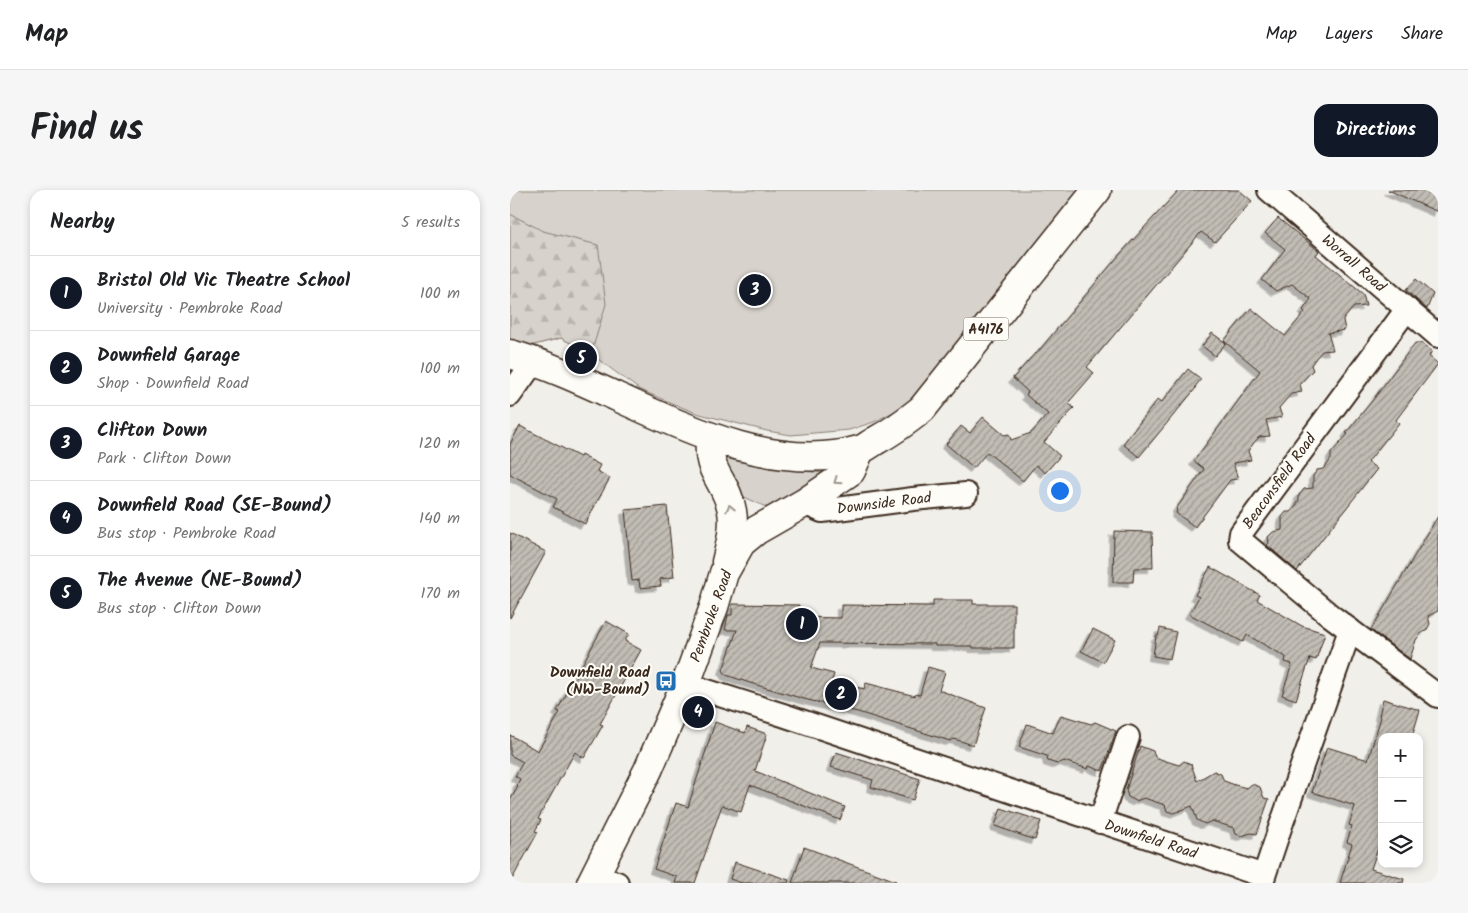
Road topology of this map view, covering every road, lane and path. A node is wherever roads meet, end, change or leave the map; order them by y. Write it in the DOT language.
graph roads {
  1 [pos="1097,190"];
  2 [pos="1269,190"];
  3 [pos="1407,309"];
  4 [pos="1438,336"];
  5 [pos="522,357"];
  6 [pos="510,395"];
  7 [pos="712,437"];
  8 [pos="860,450"];
  9 [pos="966,494"];
  10 [pos="804,503"];
  11 [pos="724,573"];
  12 [pos="1350,630"];
  13 [pos="685,684"];
  14 [pos="1436,690"];
  15 [pos="1128,737"];
  16 [pos="1100,822"];
  17 [pos="601,881"];
  1 -- 8 [label="main road, A4176"];
  2 -- 3 [label="street, Worrall Road"];
  3 -- 4 [label="street, Worrall Road"];
  3 -- 12 [label="street, Beaconsfield Road"];
  5 -- 6 [label="street"];
  5 -- 7 [label="main road, A4176"];
  7 -- 8 [label="main road, A4176"];
  11 -- 7 [label="main road, one-way"];
  8 -- 10 [label="main road, Pembroke Road, one-way"];
  9 -- 10 [label="street, Downside Road"];
  10 -- 11 [label="main road, Pembroke Road"];
  11 -- 13 [label="main road, Pembroke Road"];
  12 -- 14 [label="street"];
  12 -- 16 [label="street, Downfield Road"];
  13 -- 16 [label="street, Downfield Road"];
  13 -- 17 [label="main road, Pembroke Road"];
  15 -- 16 [label="street"];
}
